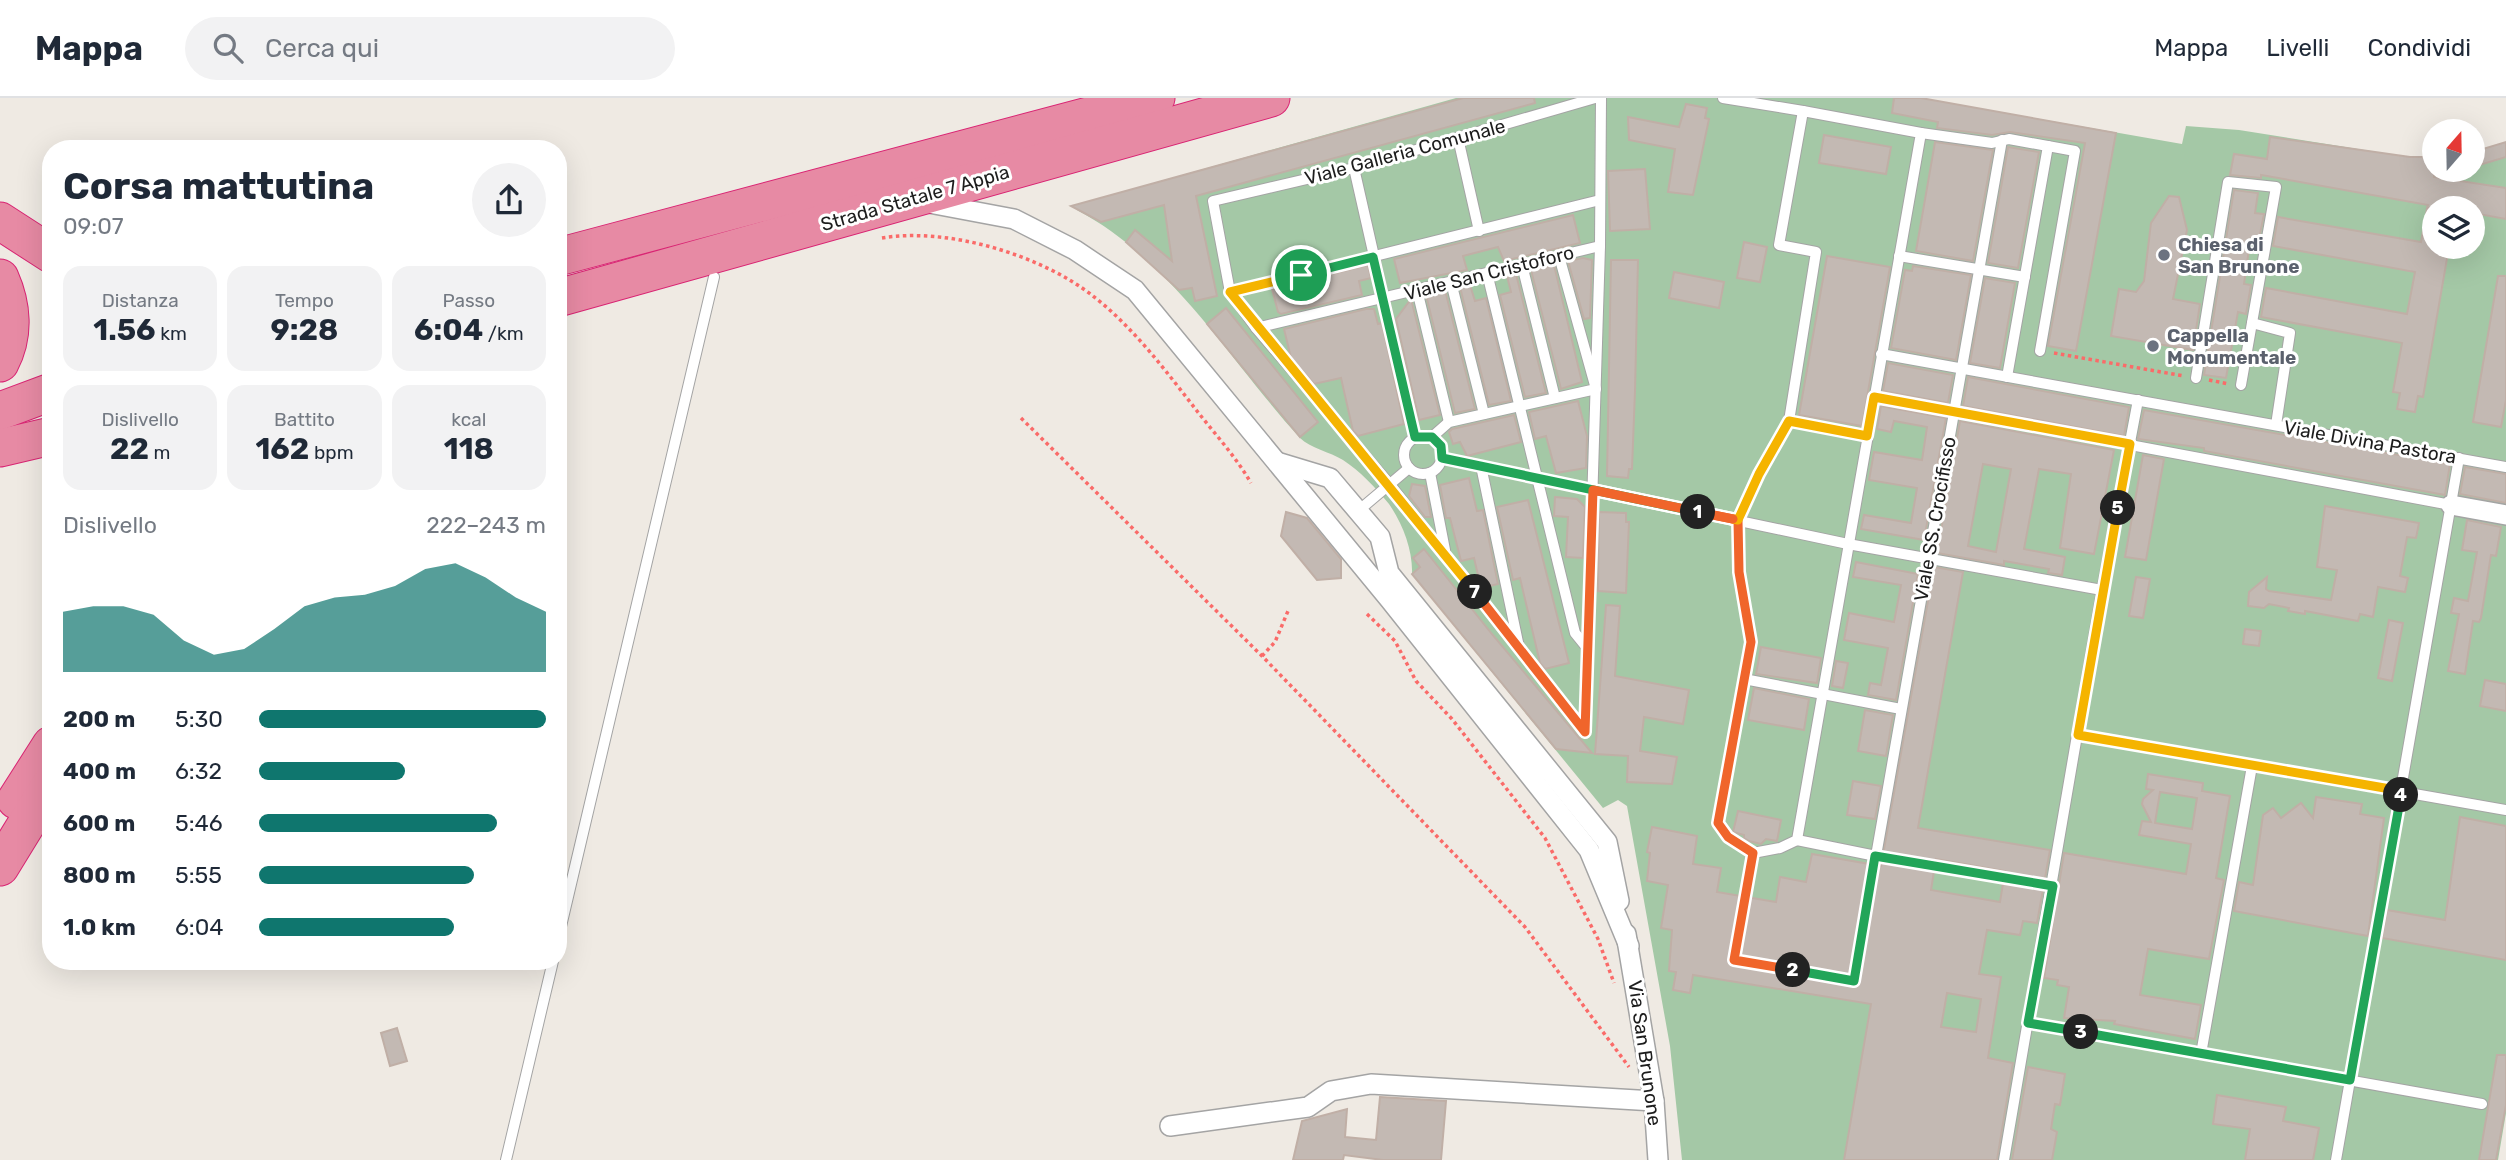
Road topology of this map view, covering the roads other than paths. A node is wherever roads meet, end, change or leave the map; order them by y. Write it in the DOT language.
graph roads {
  1 [pos="1156,98"];
  2 [pos="1271,98"];
  3 [pos="1595,98"];
  4 [pos="1601,98"];
  5 [pos="1723,98"];
  6 [pos="1803,111"];
  7 [pos="1920,133"];
  8 [pos="1458,138"];
  9 [pos="2002,141"];
  10 [pos="2048,146"];
  11 [pos="1354,168"];
  12 [pos="907,200"];
  13 [pos="1600,200"];
  14 [pos="0,221"];
  15 [pos="1479,230"];
  16 [pos="1600,246"];
  17 [pos="42,248"];
  18 [pos="567,255"];
  19 [pos="1559,256"];
  20 [pos="1899,256"];
  21 [pos="1373,257"];
  22 [pos="1522,265"];
  23 [pos="1980,269"];
  24 [pos="1487,273"];
  25 [pos="714,276"];
  26 [pos="2025,277"];
  27 [pos="0,278"];
  28 [pos="1451,282"];
  29 [pos="1417,290"];
  30 [pos="1230,292"];
  31 [pos="567,295"];
  32 [pos="1382,299"];
  33 [pos="2252,324"];
  34 [pos="1256,328"];
  35 [pos="2040,351"];
  36 [pos="1881,355"];
  37 [pos="0,363"];
  38 [pos="1963,369"];
  39 [pos="2007,377"];
  40 [pos="2196,378"];
  41 [pos="2241,386"];
  42 [pos="1596,388"];
  43 [pos="42,395"];
  44 [pos="1874,397"];
  45 [pos="1555,398"];
  46 [pos="2138,400"];
  47 [pos="1520,406"];
  48 [pos="0,411"];
  49 [pos="1955,412"];
  50 [pos="1484,414"];
  51 [pos="1789,421"];
  52 [pos="1449,422"];
  53 [pos="2276,425"];
  54 [pos="1867,436"];
  55 [pos="1415,437"];
  56 [pos="1432,437"];
  57 [pos="42,438"];
  58 [pos="2130,444"];
  59 [pos="0,448"];
  60 [pos="1442,458"];
  61 [pos="2459,458"];
  62 [pos="42,460"];
  63 [pos="0,461"];
  64 [pos="1277,462"];
  65 [pos="1481,466"];
  66 [pos="2506,467"];
  67 [pos="1409,468"];
  68 [pos="1430,473"];
  69 [pos="1537,478"];
  70 [pos="1391,486"];
  71 [pos="1593,490"];
  72 [pos="2451,505"];
  73 [pos="1358,511"];
  74 [pos="2506,515"];
  75 [pos="1738,520"];
  76 [pos="1848,544"];
  77 [pos="1446,554"];
  78 [pos="1928,558"];
  79 [pos="2102,590"];
  80 [pos="1588,649"];
  81 [pos="1520,650"];
  82 [pos="1744,679"];
  83 [pos="1822,695"];
  84 [pos="1901,709"];
  85 [pos="2078,735"];
  86 [pos="42,759"];
  87 [pos="2252,766"];
  88 [pos="2402,791"];
  89 [pos="42,799"];
  90 [pos="2506,810"];
  91 [pos="0,826"];
  92 [pos="1797,840"];
  93 [pos="0,867"];
  94 [pos="567,901"];
  95 [pos="1629,946"];
  96 [pos="551,970"];
  97 [pos="2028,1023"];
  98 [pos="2201,1054"];
  99 [pos="2350,1080"];
  100 [pos="1654,1101"];
  101 [pos="2482,1104"];
  102 [pos="1170,1126"];
  103 [pos="506,1160"];
  104 [pos="1658,1160"];
  105 [pos="2004,1160"];
  106 [pos="2336,1160"];
  1 -- 18 [label="highway, Strada Statale 7 Appia"];
  2 -- 12 [label="highway, Strada Statale 7 Appia"];
  3 -- 8 [label="lane, Viale Galleria Comunale"];
  4 -- 13 [label="lane"];
  5 -- 6 [label="lane"];
  6 -- 7 [label="lane"];
  6 -- 51 [label="lane"];
  7 -- 9 [label="lane"];
  7 -- 20 [label="lane"];
  8 -- 11 [label="lane, Viale Galleria Comunale"];
  8 -- 15 [label="lane"];
  9 -- 10 [label="lane"];
  9 -- 23 [label="lane, Viale SS. Crocifisso"];
  10 -- 26 [label="lane"];
  10 -- 35 [label="lane"];
  11 -- 21 [label="lane"];
  11 -- 30 [label="lane, Viale Galleria Comunale"];
  12 -- 31 [label="highway, Strada Statale 7 Appia"];
  12 -- 64 [label="street"];
  13 -- 15 [label="lane"];
  13 -- 16 [label="lane"];
  14 -- 17 [label="highway"];
  15 -- 21 [label="lane"];
  16 -- 19 [label="lane, Viale San Cristoforo"];
  16 -- 42 [label="lane"];
  19 -- 22 [label="lane, Viale San Cristoforo"];
  19 -- 42 [label="lane"];
  20 -- 23 [label="lane"];
  20 -- 36 [label="lane"];
  21 -- 30 [label="lane"];
  21 -- 32 [label="lane"];
  22 -- 24 [label="lane, Viale San Cristoforo"];
  22 -- 45 [label="lane"];
  23 -- 26 [label="lane"];
  23 -- 38 [label="lane, Viale SS. Crocifisso"];
  24 -- 28 [label="lane, Viale San Cristoforo"];
  24 -- 47 [label="lane"];
  25 -- 94 [label="lane"];
  26 -- 39 [label="lane"];
  27 -- 37 [label="highway"];
  28 -- 29 [label="lane, Viale San Cristoforo"];
  28 -- 50 [label="lane"];
  29 -- 32 [label="lane, Viale San Cristoforo"];
  29 -- 52 [label="lane"];
  30 -- 34 [label="lane"];
  32 -- 34 [label="lane, Viale San Cristoforo"];
  32 -- 55 [label="lane"];
  33 -- 40 [label="lane"];
  33 -- 41 [label="lane"];
  33 -- 53 [label="lane"];
  34 -- 70 [label="lane"];
  36 -- 38 [label="lane, Viale Divina Pastora"];
  36 -- 44 [label="lane"];
  38 -- 39 [label="lane, Viale Divina Pastora"];
  38 -- 49 [label="lane, Viale SS. Crocifisso"];
  39 -- 46 [label="lane, Viale Divina Pastora"];
  42 -- 45 [label="lane"];
  42 -- 71 [label="lane"];
  43 -- 48 [label="highway"];
  44 -- 49 [label="lane"];
  44 -- 54 [label="lane"];
  45 -- 47 [label="lane"];
  46 -- 53 [label="lane, Viale Divina Pastora"];
  46 -- 58 [label="lane"];
  47 -- 50 [label="lane"];
  47 -- 69 [label="lane"];
  49 -- 58 [label="lane"];
  49 -- 78 [label="lane, Viale SS. Crocifisso"];
  50 -- 52 [label="lane"];
  51 -- 54 [label="lane"];
  51 -- 75 [label="lane"];
  52 -- 56 [label="lane"];
  53 -- 61 [label="lane, Viale Divina Pastora"];
  54 -- 76 [label="lane"];
  55 -- 56 [label="lane"];
  55 -- 67 [label="lane"];
  56 -- 60 [label="lane"];
  57 -- 59 [label="highway"];
  58 -- 72 [label="lane"];
  58 -- 79 [label="lane"];
  60 -- 65 [label="lane"];
  60 -- 68 [label="lane"];
  61 -- 66 [label="lane, Viale Divina Pastora"];
  61 -- 72 [label="lane"];
  62 -- 63 [label="highway"];
  64 -- 73 [label="street"];
  64 -- 95 [label="street"];
  65 -- 69 [label="lane"];
  65 -- 81 [label="lane"];
  67 -- 68 [label="lane"];
  67 -- 70 [label="lane"];
  68 -- 77 [label="lane"];
  69 -- 71 [label="lane"];
  69 -- 80 [label="lane"];
  70 -- 73 [label="lane"];
  70 -- 77 [label="lane"];
  71 -- 75 [label="lane"];
  71 -- 80 [label="lane"];
  72 -- 74 [label="street"];
  72 -- 88 [label="lane"];
  73 -- 95 [label="street"];
  75 -- 76 [label="lane"];
  75 -- 82 [label="lane"];
  76 -- 78 [label="lane"];
  76 -- 83 [label="lane"];
  77 -- 81 [label="lane"];
  78 -- 79 [label="lane"];
  78 -- 84 [label="lane, Viale SS. Crocifisso"];
  79 -- 85 [label="lane"];
  80 -- 81 [label="lane"];
  82 -- 83 [label="lane"];
  82 -- 92 [label="lane"];
  83 -- 84 [label="lane"];
  83 -- 92 [label="lane"];
  84 -- 92 [label="lane, Viale SS. Crocifisso"];
  85 -- 87 [label="lane"];
  85 -- 97 [label="lane"];
  86 -- 91 [label="highway"];
  87 -- 88 [label="lane"];
  87 -- 98 [label="lane"];
  88 -- 90 [label="lane"];
  88 -- 99 [label="lane"];
  89 -- 93 [label="highway"];
  95 -- 100 [label="street, Via San Brunone"];
  96 -- 103 [label="lane"];
  97 -- 98 [label="lane"];
  97 -- 105 [label="lane"];
  98 -- 99 [label="lane"];
  99 -- 101 [label="lane"];
  99 -- 106 [label="lane"];
  100 -- 102 [label="street"];
  100 -- 104 [label="street, Via San Brunone"];
}
